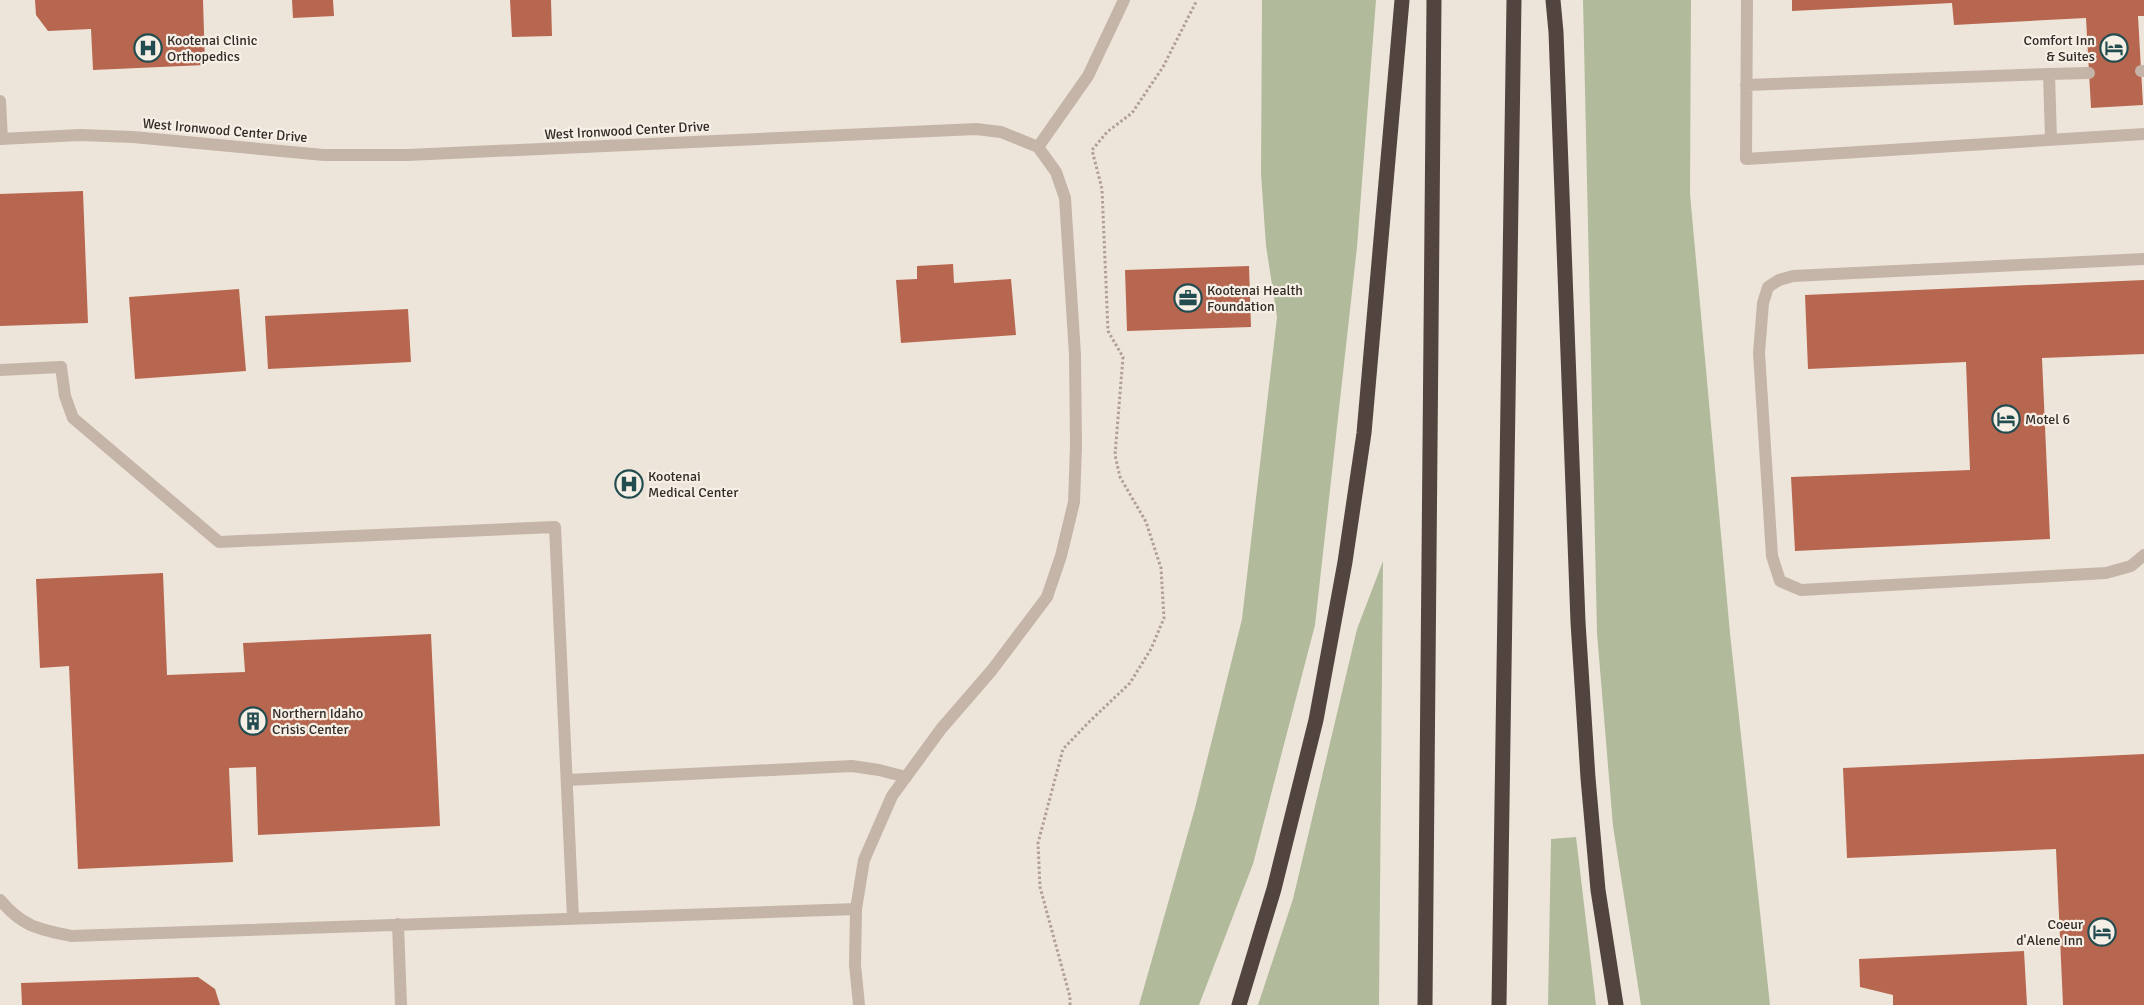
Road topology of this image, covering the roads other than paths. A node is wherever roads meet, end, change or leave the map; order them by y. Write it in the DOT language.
graph roads {
  1 [pos="1124,0"];
  2 [pos="1402,0"];
  3 [pos="1434,0"];
  4 [pos="1514,0"];
  5 [pos="1554,0"];
  6 [pos="1747,0"];
  7 [pos="2089,73"];
  8 [pos="2049,74"];
  9 [pos="1746,85"];
  10 [pos="0,101"];
  11 [pos="2144,134"];
  12 [pos="1,139"];
  13 [pos="2051,139"];
  14 [pos="1038,147"];
  15 [pos="2144,259"];
  16 [pos="0,370"];
  17 [pos="2144,556"];
  18 [pos="906,777"];
  19 [pos="567,780"];
  20 [pos="0,900"];
  21 [pos="856,908"];
  22 [pos="573,918"];
  23 [pos="398,924"];
  24 [pos="400,1005"];
  25 [pos="859,1005"];
  26 [pos="1239,1005"];
  27 [pos="1425,1005"];
  28 [pos="1499,1005"];
  29 [pos="1616,1005"];
  1 -- 14 [label="street"];
  2 -- 26 [label="highway"];
  3 -- 27 [label="highway"];
  4 -- 28 [label="highway"];
  5 -- 29 [label="highway"];
  6 -- 9 [label="street"];
  7 -- 8 [label="street"];
  8 -- 9 [label="street"];
  8 -- 13 [label="street"];
  9 -- 13 [label="street"];
  10 -- 12 [label="street"];
  11 -- 13 [label="street"];
  12 -- 14 [label="street, West Ironwood Center Drive"];
  14 -- 18 [label="street"];
  15 -- 17 [label="street"];
  16 -- 19 [label="street"];
  18 -- 19 [label="street"];
  18 -- 21 [label="street"];
  19 -- 22 [label="street"];
  20 -- 23 [label="street"];
  21 -- 22 [label="street"];
  21 -- 25 [label="street"];
  22 -- 23 [label="street"];
  23 -- 24 [label="street"];
}
